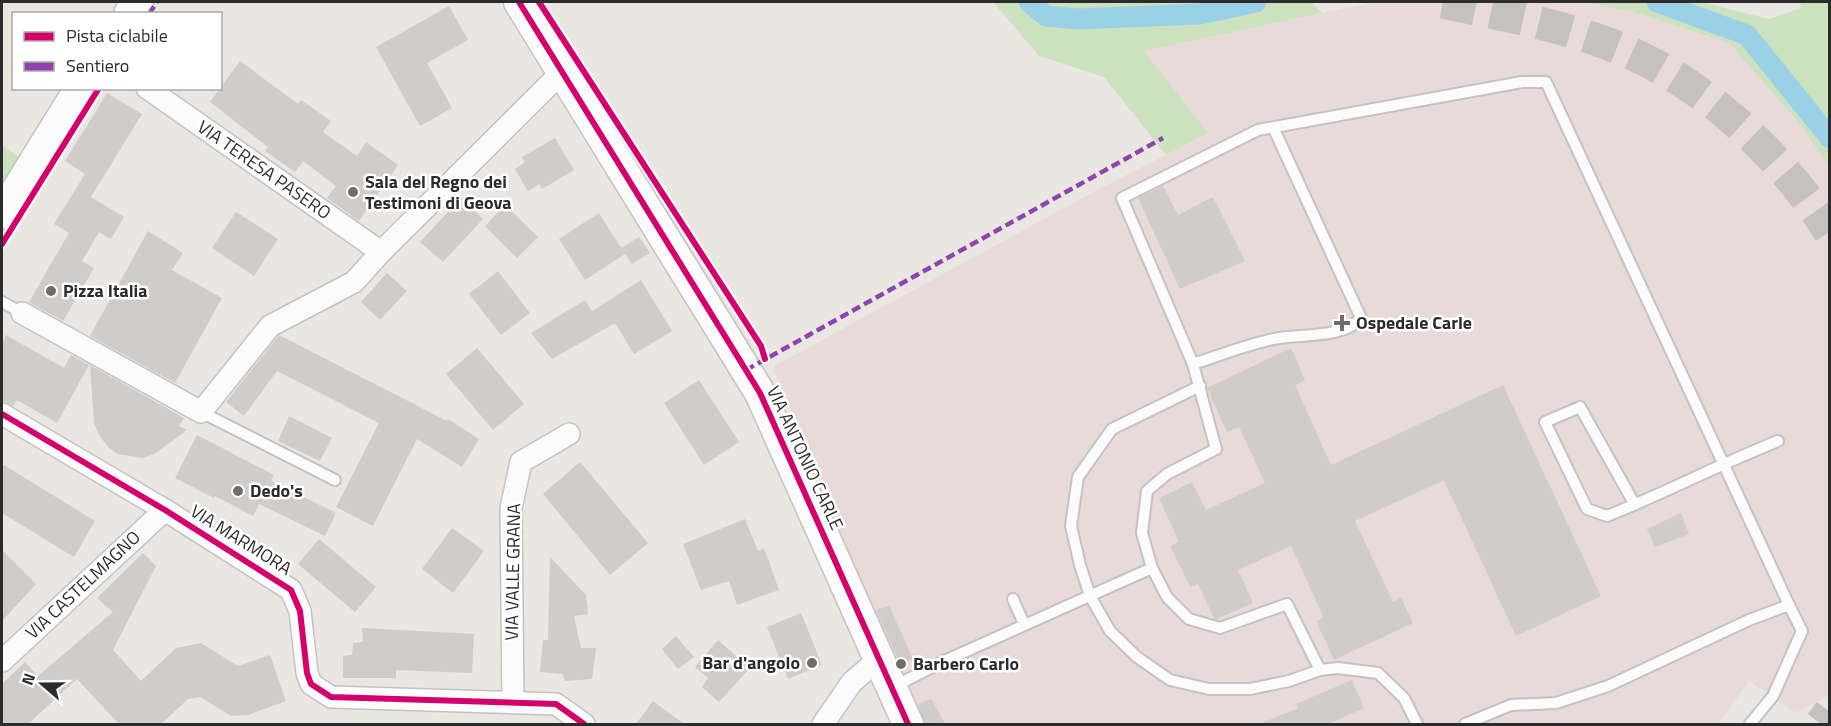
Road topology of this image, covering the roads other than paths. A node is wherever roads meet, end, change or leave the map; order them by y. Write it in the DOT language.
graph roads {
  1 [pos="519,2"];
  2 [pos="563,71"];
  3 [pos="79,90"];
  4 [pos="150,90"];
  5 [pos="1273,127"];
  6 [pos="2,214"];
  7 [pos="381,252"];
  8 [pos="2,302"];
  9 [pos="22,313"];
  10 [pos="1194,364"];
  11 [pos="1200,386"];
  12 [pos="201,412"];
  13 [pos="2,414"];
  14 [pos="569,434"];
  15 [pos="1778,441"];
  16 [pos="1723,463"];
  17 [pos="335,480"];
  18 [pos="1635,505"];
  19 [pos="165,510"];
  20 [pos="1152,568"];
  21 [pos="1090,596"];
  22 [pos="1012,600"];
  23 [pos="1789,605"];
  24 [pos="1024,624"];
  25 [pos="878,660"];
  26 [pos="2,661"];
  27 [pos="1320,670"];
  28 [pos="891,688"];
  29 [pos="513,703"];
  30 [pos="584,724"];
  31 [pos="823,724"];
  32 [pos="908,724"];
  33 [pos="1417,724"];
  34 [pos="1465,724"];
  35 [pos="1750,724"];
  1 -- 2 [label="street, VIA ANTONIO CARLE"];
  2 -- 7 [label="street"];
  2 -- 25 [label="street, VIA ANTONIO CARLE"];
  3 -- 6 [label="street"];
  4 -- 7 [label="street, VIA TERESA PASERO"];
  5 -- 10 [label="lane"];
  5 -- 10 [label="lane"];
  5 -- 16 [label="lane"];
  7 -- 12 [label="street"];
  8 -- 9 [label="lane"];
  9 -- 12 [label="street"];
  10 -- 11 [label="lane"];
  11 -- 20 [label="lane"];
  11 -- 21 [label="lane"];
  12 -- 17 [label="lane"];
  13 -- 19 [label="street, VIA MARMORA"];
  14 -- 29 [label="street, VIA VALLE GRANA"];
  15 -- 16 [label="lane"];
  16 -- 18 [label="lane"];
  16 -- 23 [label="lane"];
  18 -- 18 [label="lane"];
  19 -- 26 [label="street, VIA CASTELMAGNO"];
  19 -- 29 [label="street, VIA MARMORA"];
  20 -- 21 [label="lane"];
  20 -- 27 [label="lane"];
  21 -- 24 [label="lane"];
  21 -- 27 [label="lane"];
  22 -- 24 [label="lane"];
  23 -- 34 [label="lane"];
  23 -- 35 [label="lane"];
  24 -- 28 [label="lane"];
  25 -- 28 [label="street, VIA ANTONIO CARLE"];
  25 -- 31 [label="street"];
  27 -- 33 [label="lane"];
  28 -- 32 [label="street, VIA ANTONIO CARLE"];
  29 -- 30 [label="street, VIA MARMORA"];
}
